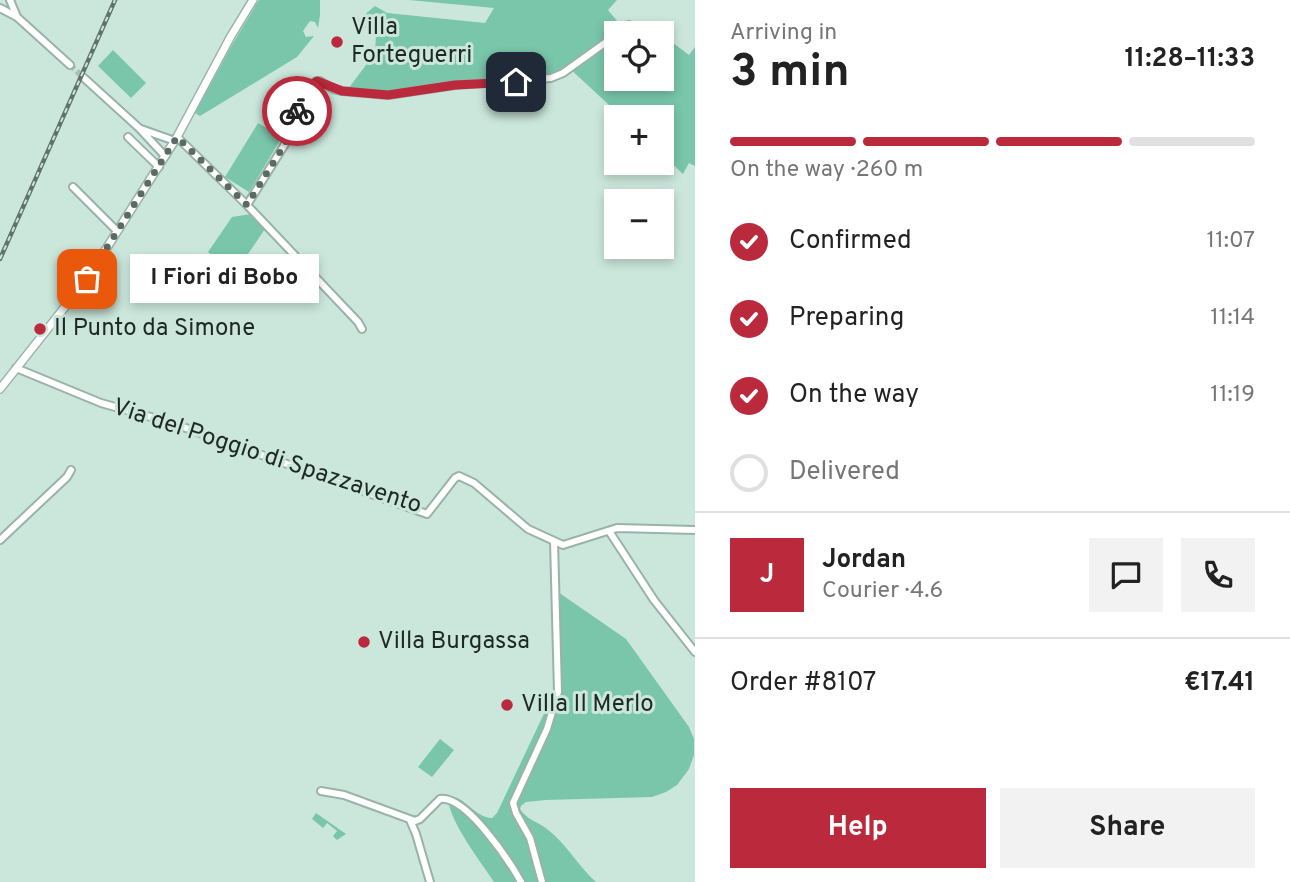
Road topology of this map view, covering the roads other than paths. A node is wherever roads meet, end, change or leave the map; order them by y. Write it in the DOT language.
graph roads {
  1 [pos="10,0"];
  2 [pos="253,0"];
  3 [pos="0,8"];
  4 [pos="17,17"];
  5 [pos="604,43"];
  6 [pos="70,65"];
  7 [pos="85,78"];
  8 [pos="139,128"];
  9 [pos="128,137"];
  10 [pos="176,139"];
  11 [pos="165,156"];
  12 [pos="159,167"];
  13 [pos="73,187"];
  14 [pos="247,205"];
  15 [pos="117,231"];
  16 [pos="362,329"];
  17 [pos="16,368"];
  18 [pos="0,389"];
  19 [pos="71,470"];
  20 [pos="695,530"];
  21 [pos="609,531"];
  22 [pos="0,540"];
  23 [pos="554,541"];
  24 [pos="695,652"];
  25 [pos="321,791"];
  26 [pos="410,820"];
  27 [pos="430,882"];
  28 [pos="521,882"];
  29 [pos="542,882"];
  1 -- 4 [label="street"];
  2 -- 10 [label="street"];
  3 -- 4 [label="street"];
  4 -- 6 [label="street"];
  5 -- 14 [label="street"];
  7 -- 8 [label="street"];
  8 -- 10 [label="street"];
  8 -- 11 [label="street"];
  9 -- 12 [label="street"];
  10 -- 11 [label="street"];
  10 -- 14 [label="street"];
  11 -- 12 [label="street"];
  12 -- 15 [label="street"];
  13 -- 15 [label="street"];
  14 -- 16 [label="street"];
  15 -- 17 [label="street"];
  17 -- 18 [label="street"];
  17 -- 23 [label="street, Via del Poggio di Spazzavento"];
  19 -- 22 [label="street"];
  20 -- 21 [label="street"];
  21 -- 23 [label="street"];
  21 -- 24 [label="street"];
  23 -- 29 [label="street"];
  25 -- 26 [label="street"];
  26 -- 27 [label="street"];
  26 -- 28 [label="street"];
}
